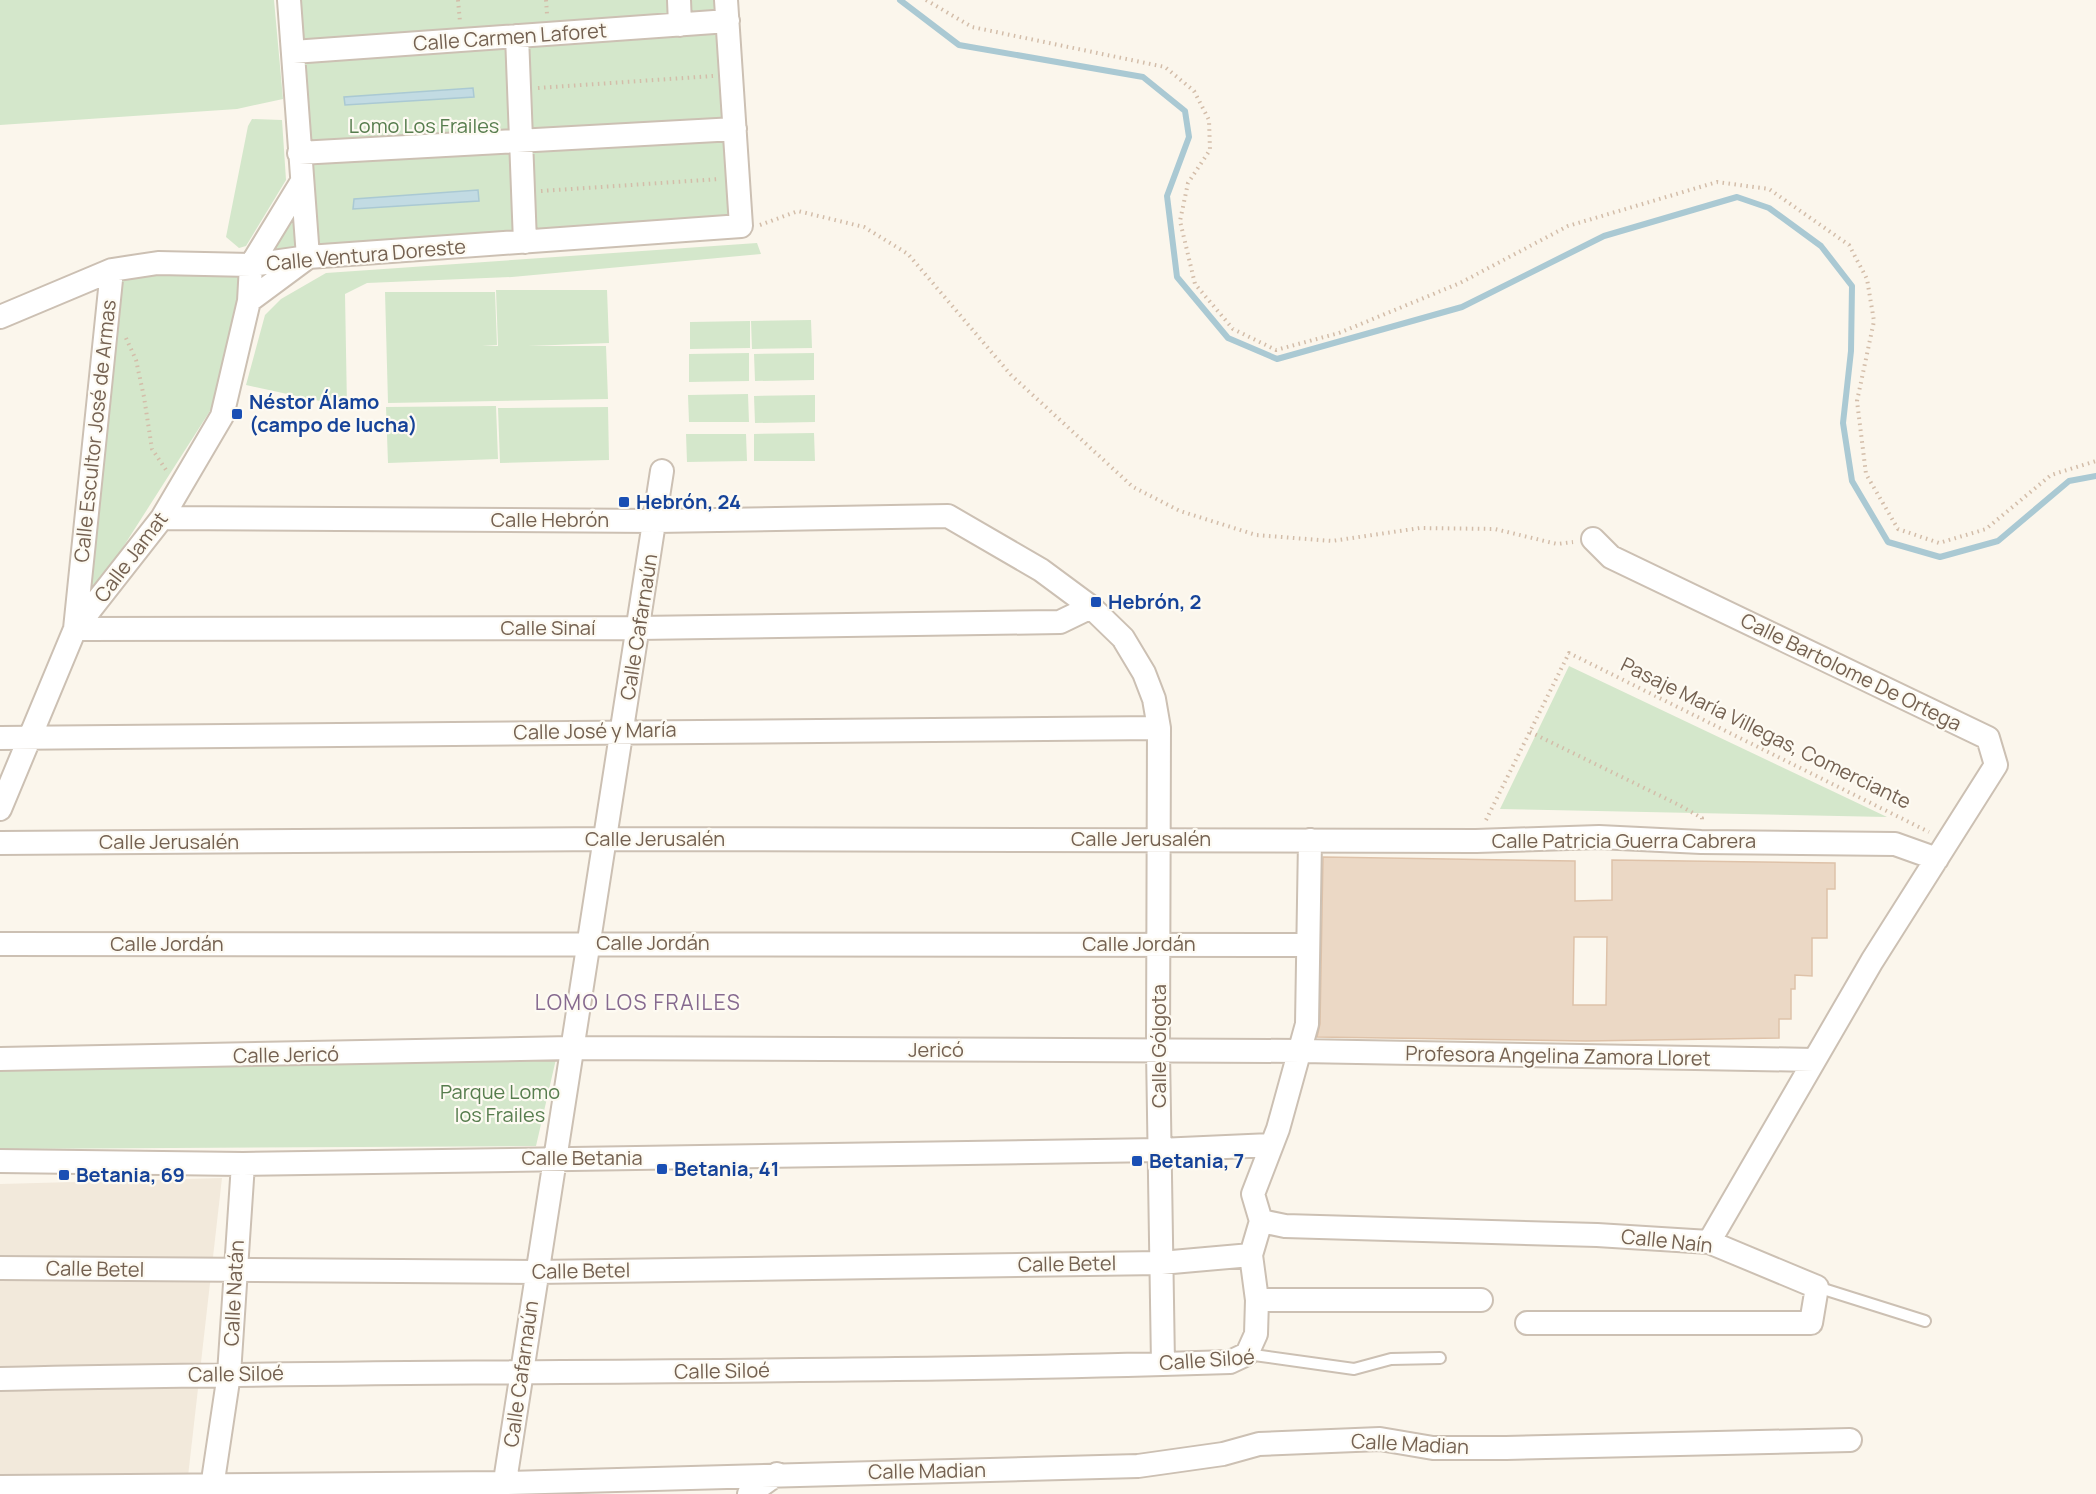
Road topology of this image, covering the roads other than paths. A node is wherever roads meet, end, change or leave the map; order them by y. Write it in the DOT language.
graph roads {
  1 [pos="289,0"];
  2 [pos="679,0"];
  3 [pos="727,11"];
  4 [pos="680,25"];
  5 [pos="517,36"];
  6 [pos="293,52"];
  7 [pos="735,129"];
  8 [pos="521,140"];
  9 [pos="299,153"];
  10 [pos="301,183"];
  11 [pos="525,242"];
  12 [pos="308,257"];
  13 [pos="251,266"];
  14 [pos="112,270"];
  15 [pos="249,302"];
  16 [pos="0,317"];
  17 [pos="662,471"];
  18 [pos="162,518"];
  19 [pos="656,520"];
  20 [pos="1593,539"];
  21 [pos="1090,607"];
  22 [pos="638,628"];
  23 [pos="75,629"];
  24 [pos="1159,728"];
  25 [pos="622,731"];
  26 [pos="0,738"];
  27 [pos="30,738"];
  28 [pos="0,809"];
  29 [pos="606,839"];
  30 [pos="1160,839"];
  31 [pos="1310,840"];
  32 [pos="0,843"];
  33 [pos="1942,852"];
  34 [pos="587,943"];
  35 [pos="0,944"];
  36 [pos="1160,944"];
  37 [pos="1306,945"];
  38 [pos="572,1048"];
  39 [pos="1158,1051"];
  40 [pos="1301,1052"];
  41 [pos="0,1059"];
  42 [pos="1814,1060"];
  43 [pos="1271,1145"];
  44 [pos="1160,1150"];
  45 [pos="556,1158"];
  46 [pos="0,1161"];
  47 [pos="243,1164"];
  48 [pos="1261,1221"];
  49 [pos="1709,1242"];
  50 [pos="1251,1255"];
  51 [pos="1161,1263"];
  52 [pos="0,1268"];
  53 [pos="234,1271"];
  54 [pos="536,1272"];
  55 [pos="1817,1287"];
  56 [pos="1257,1300"];
  57 [pos="1481,1300"];
  58 [pos="1925,1321"];
  59 [pos="1527,1323"];
  60 [pos="1247,1354"];
  61 [pos="1440,1358"];
  62 [pos="1162,1364"];
  63 [pos="229,1374"];
  64 [pos="521,1374"];
  65 [pos="0,1379"];
  66 [pos="1850,1440"];
  67 [pos="777,1474"];
  68 [pos="0,1487"];
  69 [pos="504,1488"];
  70 [pos="212,1490"];
  71 [pos="749,1494"];
  1 -- 6 [label="street"];
  2 -- 4 [label="street"];
  3 -- 4 [label="street, Calle Carmen Laforet"];
  3 -- 7 [label="street"];
  4 -- 5 [label="street, Calle Carmen Laforet"];
  5 -- 6 [label="street, Calle Carmen Laforet"];
  5 -- 8 [label="street"];
  6 -- 9 [label="street"];
  7 -- 8 [label="street"];
  7 -- 11 [label="street, Calle Ventura Doreste"];
  8 -- 9 [label="street"];
  8 -- 11 [label="street"];
  9 -- 10 [label="street"];
  10 -- 12 [label="street"];
  10 -- 13 [label="street"];
  11 -- 12 [label="street, Calle Ventura Doreste"];
  12 -- 13 [label="street, Calle Ventura Doreste"];
  12 -- 15 [label="street"];
  13 -- 14 [label="street, Calle Ventura Doreste"];
  13 -- 15 [label="street, Calle Jamat"];
  14 -- 16 [label="street, Calle Ventura Doreste"];
  14 -- 23 [label="street, Calle Escultor José de Armas"];
  15 -- 18 [label="street, Calle Jamat"];
  17 -- 19 [label="street, Calle Cafarnaún"];
  18 -- 19 [label="street, Calle Hebrón"];
  18 -- 23 [label="street, Calle Jamat"];
  19 -- 21 [label="street, Calle Hebrón"];
  19 -- 22 [label="street, Calle Cafarnaún"];
  20 -- 33 [label="street, Calle Bartolome De Ortega"];
  21 -- 22 [label="street, Calle Sinaí"];
  21 -- 24 [label="street, Calle Gólgota"];
  22 -- 23 [label="street, Calle Sinaí"];
  22 -- 25 [label="street, Calle Cafarnaún"];
  23 -- 27 [label="street, Calle Jamat"];
  24 -- 25 [label="street, Calle José y María"];
  24 -- 30 [label="street, Calle Gólgota"];
  25 -- 27 [label="street, Calle José y María"];
  25 -- 29 [label="street, Calle Cafarnaún"];
  26 -- 27 [label="street, Calle José y María"];
  27 -- 28 [label="street, Calle Jamat"];
  29 -- 30 [label="street, Calle Jerusalén"];
  29 -- 32 [label="street, Calle Jerusalén"];
  29 -- 34 [label="street, Calle Cafarnaún"];
  30 -- 31 [label="street, Calle Jerusalén"];
  30 -- 36 [label="street, Calle Gólgota"];
  31 -- 33 [label="street, Calle Patricia Guerra Cabrera"];
  31 -- 37 [label="street"];
  33 -- 42 [label="street, Calle Bartolome De Ortega"];
  34 -- 35 [label="street, Calle Jordán"];
  34 -- 36 [label="street, Calle Jordán"];
  34 -- 38 [label="street, Calle Cafarnaún"];
  36 -- 37 [label="street, Calle Jordán"];
  36 -- 39 [label="street, Calle Gólgota"];
  37 -- 40 [label="street"];
  38 -- 39 [label="street, Jericó"];
  38 -- 41 [label="street, Calle Jericó"];
  38 -- 45 [label="street, Calle Cafarnaún"];
  39 -- 40 [label="street, Jericó"];
  39 -- 44 [label="street, Calle Gólgota"];
  40 -- 42 [label="street, Profesora Angelina Zamora Lloret"];
  40 -- 43 [label="street"];
  42 -- 49 [label="street, Calle Bartolome De Ortega"];
  43 -- 44 [label="street, Calle Betania"];
  43 -- 48 [label="street"];
  44 -- 45 [label="street, Calle Betania"];
  44 -- 51 [label="street, Calle Gólgota"];
  45 -- 47 [label="street, Calle Betania"];
  45 -- 54 [label="street, Calle Cafarnaún"];
  46 -- 47 [label="street, Calle Betania"];
  47 -- 53 [label="street, Calle Natán"];
  48 -- 49 [label="street, Calle Naín"];
  48 -- 50 [label="street"];
  49 -- 55 [label="street, Calle Naín"];
  50 -- 51 [label="street, Calle Betel"];
  50 -- 56 [label="street"];
  51 -- 54 [label="street, Calle Betel"];
  51 -- 62 [label="street, Calle Gólgota"];
  52 -- 53 [label="street, Calle Betel"];
  53 -- 54 [label="street, Calle Betel"];
  53 -- 63 [label="street, Calle Natán"];
  54 -- 64 [label="street, Calle Cafarnaún"];
  55 -- 58 [label="lane"];
  55 -- 59 [label="street"];
  56 -- 57 [label="street"];
  56 -- 60 [label="street"];
  60 -- 61 [label="lane, Calle Siloé"];
  60 -- 62 [label="street, Calle Siloé"];
  62 -- 64 [label="street, Calle Siloé"];
  63 -- 64 [label="street, Calle Siloé"];
  63 -- 65 [label="street, Calle Siloé"];
  63 -- 70 [label="street, Calle Natán"];
  64 -- 69 [label="street, Calle Cafarnaún"];
  66 -- 67 [label="street, Calle Madian"];
  67 -- 69 [label="street, Calle Madian"];
  67 -- 71 [label="street"];
  68 -- 70 [label="street, Calle Madian"];
  69 -- 70 [label="street, Calle Madian"];
}
